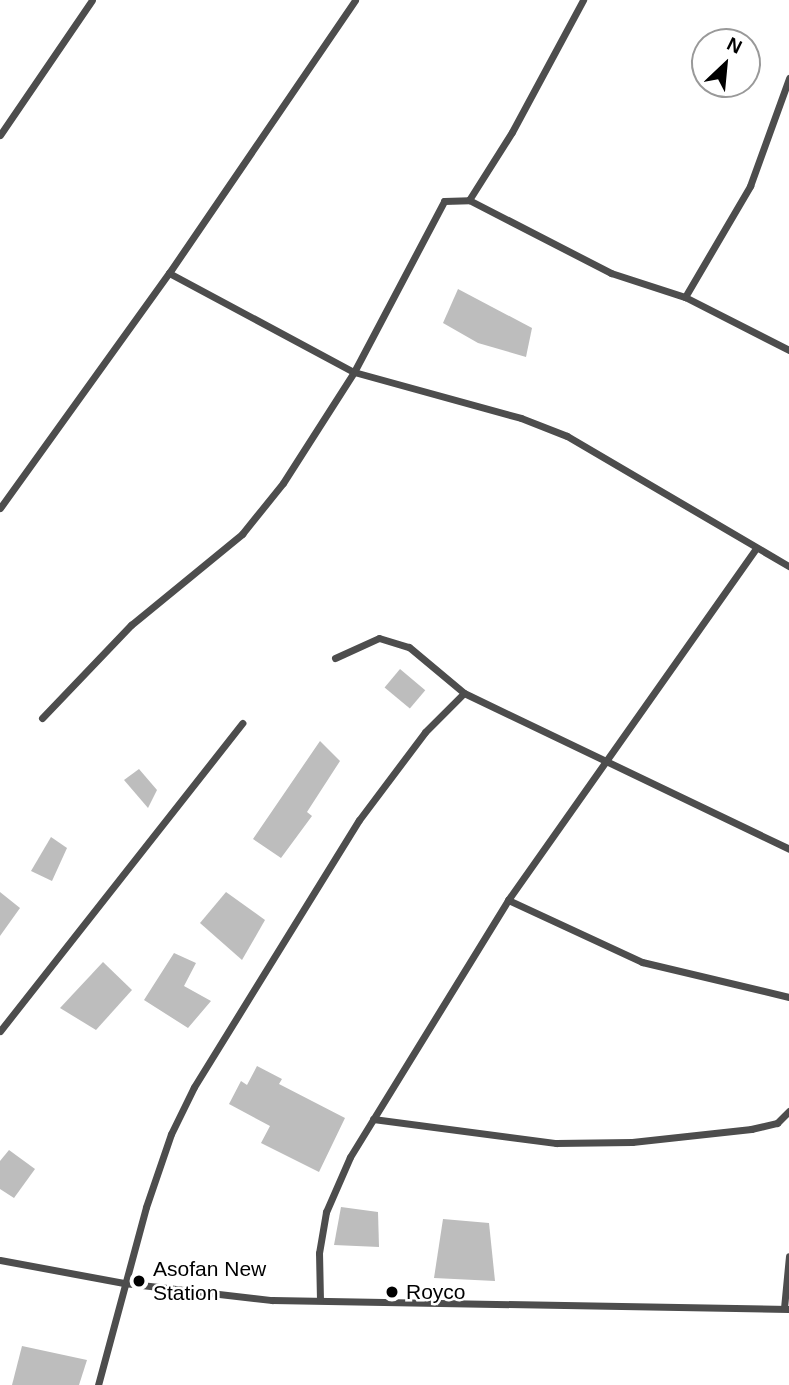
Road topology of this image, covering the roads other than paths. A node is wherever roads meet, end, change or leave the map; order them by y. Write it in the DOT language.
graph roads {
  1 [pos="92,0"];
  2 [pos="355,0"];
  3 [pos="583,0"];
  4 [pos="789,78"];
  5 [pos="0,135"];
  6 [pos="469,200"];
  7 [pos="169,273"];
  8 [pos="685,297"];
  9 [pos="789,350"];
  10 [pos="354,372"];
  11 [pos="0,508"];
  12 [pos="756,548"];
  13 [pos="789,566"];
  14 [pos="335,658"];
  15 [pos="464,693"];
  16 [pos="42,718"];
  17 [pos="242,723"];
  18 [pos="601,762"];
  19 [pos="789,849"];
  20 [pos="508,900"];
  21 [pos="789,997"];
  22 [pos="0,1031"];
  23 [pos="789,1111"];
  24 [pos="373,1119"];
  25 [pos="789,1256"];
  26 [pos="0,1260"];
  27 [pos="124,1283"];
  28 [pos="320,1300"];
  29 [pos="787,1309"];
  30 [pos="98,1385"];
  1 -- 5 [label="street"];
  2 -- 7 [label="street"];
  3 -- 6 [label="street"];
  4 -- 8 [label="street"];
  6 -- 8 [label="street"];
  6 -- 10 [label="street"];
  7 -- 10 [label="street"];
  7 -- 11 [label="street"];
  8 -- 9 [label="street"];
  10 -- 12 [label="street"];
  10 -- 16 [label="street"];
  12 -- 13 [label="street"];
  12 -- 18 [label="street"];
  14 -- 15 [label="street"];
  15 -- 18 [label="street"];
  15 -- 27 [label="street"];
  17 -- 22 [label="street"];
  18 -- 19 [label="street"];
  18 -- 20 [label="street"];
  20 -- 21 [label="street"];
  20 -- 24 [label="street"];
  23 -- 24 [label="street"];
  24 -- 28 [label="street"];
  25 -- 29 [label="street"];
  26 -- 27 [label="street"];
  27 -- 28 [label="street"];
  27 -- 30 [label="street"];
  28 -- 29 [label="street"];
}
